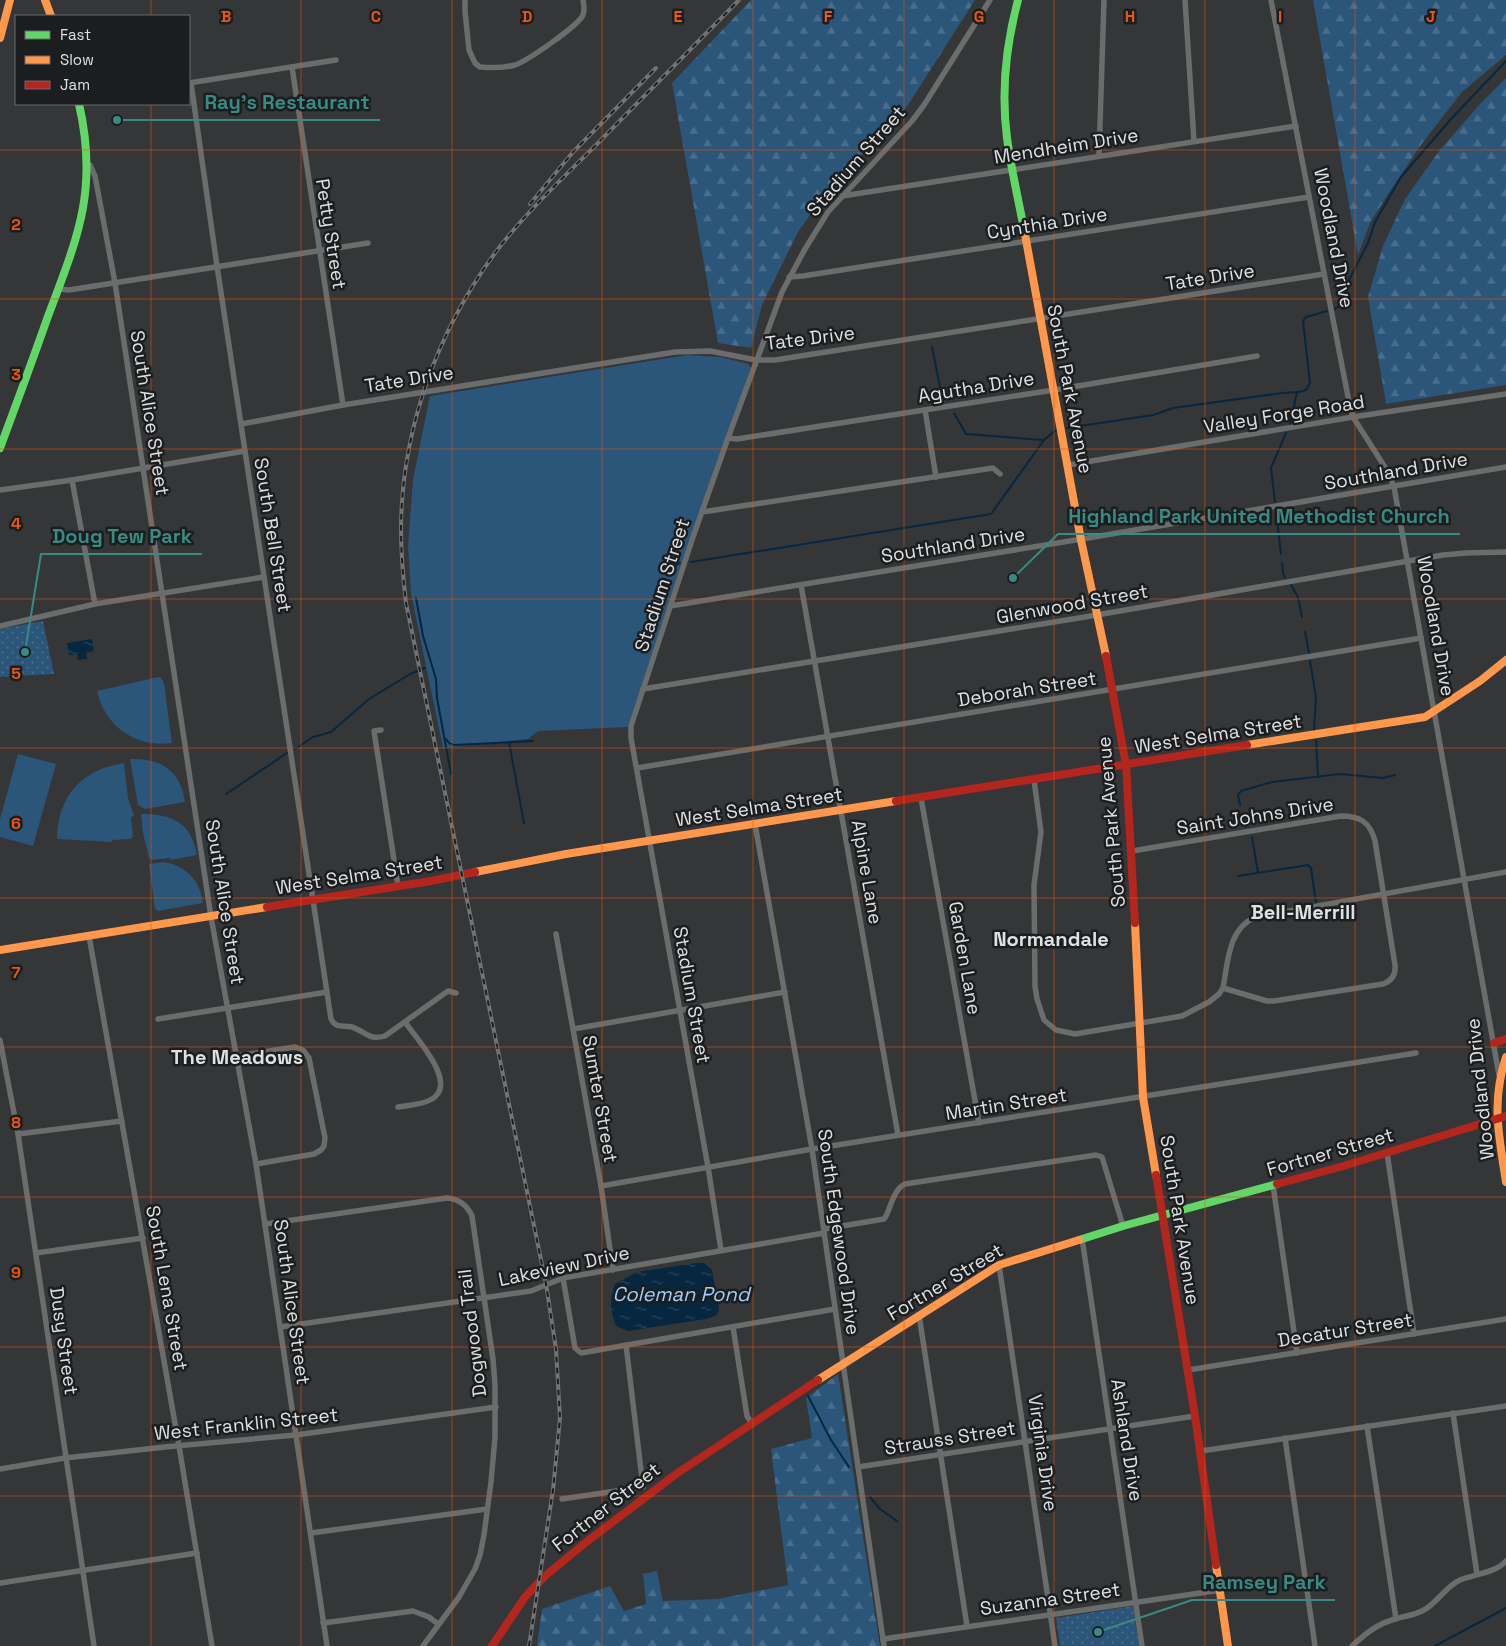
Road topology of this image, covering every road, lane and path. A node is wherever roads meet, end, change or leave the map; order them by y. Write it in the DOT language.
graph roads {
  1 [pos="10,0"];
  2 [pos="45,0"];
  3 [pos="465,0"];
  4 [pos="583,0"];
  5 [pos="990,0"];
  6 [pos="1018,0"];
  7 [pos="1104,0"];
  8 [pos="1185,0"];
  9 [pos="1272,0"];
  10 [pos="50,15"];
  11 [pos="0,38"];
  12 [pos="336,60"];
  13 [pos="292,67"];
  14 [pos="190,83"];
  15 [pos="79,105"];
  16 [pos="1296,126"];
  17 [pos="1194,141"];
  18 [pos="1099,156"];
  19 [pos="89,164"];
  20 [pos="1012,169"];
  21 [pos="842,196"];
  22 [pos="1309,197"];
  23 [pos="1026,242"];
  24 [pos="368,243"];
  25 [pos="318,251"];
  26 [pos="217,266"];
  27 [pos="1324,274"];
  28 [pos="789,277"];
  29 [pos="115,283"];
  30 [pos="59,289"];
  31 [pos="1040,319"];
  32 [pos="1257,356"];
  33 [pos="756,360"];
  34 [pos="1054,390"];
  35 [pos="1506,394"];
  36 [pos="343,405"];
  37 [pos="925,410"];
  38 [pos="1354,417"];
  39 [pos="241,424"];
  40 [pos="728,438"];
  41 [pos="0,448"];
  42 [pos="245,451"];
  43 [pos="1068,465"];
  44 [pos="1506,466"];
  45 [pos="143,467"];
  46 [pos="1000,474"];
  47 [pos="936,477"];
  48 [pos="72,480"];
  49 [pos="1394,487"];
  50 [pos="0,490"];
  51 [pos="702,512"];
  52 [pos="1081,540"];
  53 [pos="1506,552"];
  54 [pos="1407,561"];
  55 [pos="264,577"];
  56 [pos="801,585"];
  57 [pos="163,594"];
  58 [pos="95,604"];
  59 [pos="670,606"];
  60 [pos="1097,615"];
  61 [pos="0,626"];
  62 [pos="1421,638"];
  63 [pos="1506,660"];
  64 [pos="814,661"];
  65 [pos="643,689"];
  66 [pos="1113,690"];
  67 [pos="1435,711"];
  68 [pos="381,730"];
  69 [pos="828,737"];
  70 [pos="1126,765"];
  71 [pos="637,768"];
  72 [pos="1034,780"];
  73 [pos="921,798"];
  74 [pos="840,810"];
  75 [pos="755,824"];
  76 [pos="650,840"];
  77 [pos="1132,851"];
  78 [pos="1506,872"];
  79 [pos="1465,880"];
  80 [pos="398,886"];
  81 [pos="1383,895"];
  82 [pos="313,900"];
  83 [pos="210,917"];
  84 [pos="556,934"];
  85 [pos="89,936"];
  86 [pos="0,950"];
  87 [pos="1223,988"];
  88 [pos="327,992"];
  89 [pos="785,992"];
  90 [pos="456,993"];
  91 [pos="226,1008"];
  92 [pos="680,1011"];
  93 [pos="158,1019"];
  94 [pos="405,1022"];
  95 [pos="1140,1024"];
  96 [pos="573,1029"];
  97 [pos="1506,1039"];
  98 [pos="0,1040"];
  99 [pos="1494,1043"];
  100 [pos="1416,1053"];
  101 [pos="236,1056"];
  102 [pos="1506,1057"];
  103 [pos="1499,1075"];
  104 [pos="1143,1097"];
  105 [pos="398,1107"];
  106 [pos="1506,1116"];
  107 [pos="1497,1118"];
  108 [pos="122,1121"];
  109 [pos="979,1123"];
  110 [pos="18,1134"];
  111 [pos="898,1135"];
  112 [pos="812,1149"];
  113 [pos="1387,1153"];
  114 [pos="256,1164"];
  115 [pos="708,1168"];
  116 [pos="1506,1182"];
  117 [pos="1273,1185"];
  118 [pos="601,1186"];
  119 [pos="1163,1215"];
  120 [pos="265,1224"];
  121 [pos="1123,1226"];
  122 [pos="824,1231"];
  123 [pos="143,1238"];
  124 [pos="1082,1238"];
  125 [pos="721,1250"];
  126 [pos="36,1253"];
  127 [pos="999,1265"];
  128 [pos="613,1270"];
  129 [pos="564,1278"];
  130 [pos="484,1298"];
  131 [pos="835,1309"];
  132 [pos="919,1316"];
  133 [pos="1506,1319"];
  134 [pos="280,1327"];
  135 [pos="733,1327"];
  136 [pos="1414,1334"];
  137 [pos="626,1345"];
  138 [pos="1297,1353"];
  139 [pos="843,1364"];
  140 [pos="1188,1370"];
  141 [pos="1506,1406"];
  142 [pos="496,1407"];
  143 [pos="1453,1414"];
  144 [pos="1195,1416"];
  145 [pos="752,1424"];
  146 [pos="1367,1426"];
  147 [pos="1110,1428"];
  148 [pos="296,1436"];
  149 [pos="1285,1438"];
  150 [pos="1026,1441"];
  151 [pos="179,1446"];
  152 [pos="1200,1451"];
  153 [pos="940,1454"];
  154 [pos="65,1458"];
  155 [pos="858,1467"];
  156 [pos="0,1469"];
  157 [pos="646,1490"];
  158 [pos="562,1499"];
  159 [pos="487,1509"];
  160 [pos="310,1534"];
  161 [pos="197,1553"];
  162 [pos="1506,1561"];
  163 [pos="82,1570"];
  164 [pos="1477,1574"];
  165 [pos="0,1582"];
  166 [pos="1221,1590"];
  167 [pos="1136,1601"];
  168 [pos="1051,1613"];
  169 [pos="1396,1619"];
  170 [pos="324,1623"];
  171 [pos="438,1624"];
  172 [pos="967,1626"];
  173 [pos="883,1638"];
  174 [pos="94,1646"];
  175 [pos="212,1646"];
  176 [pos="327,1646"];
  177 [pos="423,1646"];
  178 [pos="492,1646"];
  179 [pos="884,1646"];
  180 [pos="1055,1646"];
  181 [pos="1142,1646"];
  182 [pos="1228,1646"];
  183 [pos="1315,1646"];
  184 [pos="1352,1646"];
  1 -- 11 [label="street"];
  2 -- 10 [label="street"];
  3 -- 4 [label="street"];
  5 -- 21 [label="street, Stadium Street"];
  6 -- 20 [label="street, South Park Avenue"];
  7 -- 18 [label="street"];
  8 -- 17 [label="street"];
  9 -- 16 [label="street, Woodland Drive"];
  12 -- 13 [label="street"];
  13 -- 14 [label="street"];
  13 -- 25 [label="street, Petty Street"];
  14 -- 26 [label="street, South Bell Street"];
  15 -- 19 [label="street"];
  16 -- 17 [label="street, Mendheim Drive"];
  16 -- 22 [label="street, Woodland Drive"];
  17 -- 18 [label="street, Mendheim Drive"];
  18 -- 20 [label="street, Mendheim Drive"];
  19 -- 29 [label="street, South Alice Street"];
  19 -- 30 [label="street"];
  20 -- 21 [label="street, Mendheim Drive"];
  20 -- 23 [label="street, South Park Avenue"];
  21 -- 28 [label="street, Stadium Street"];
  22 -- 23 [label="street, Cynthia Drive"];
  22 -- 27 [label="street, Woodland Drive"];
  23 -- 28 [label="street, Cynthia Drive"];
  23 -- 31 [label="street, South Park Avenue"];
  24 -- 25 [label="street"];
  25 -- 26 [label="street"];
  25 -- 36 [label="street, Petty Street"];
  26 -- 29 [label="street"];
  26 -- 39 [label="street, South Bell Street"];
  27 -- 31 [label="street, Tate Drive"];
  27 -- 38 [label="street, Woodland Drive"];
  28 -- 33 [label="street, Stadium Street"];
  29 -- 30 [label="street"];
  29 -- 45 [label="street, South Alice Street"];
  30 -- 41 [label="street"];
  31 -- 33 [label="street, Tate Drive"];
  31 -- 34 [label="street, South Park Avenue"];
  32 -- 34 [label="street, Agutha Drive"];
  33 -- 36 [label="street, Tate Drive"];
  33 -- 40 [label="street, Stadium Street"];
  34 -- 37 [label="street, Agutha Drive"];
  34 -- 43 [label="street, South Park Avenue"];
  35 -- 38 [label="street, Valley Forge Road"];
  36 -- 39 [label="street, Tate Drive"];
  37 -- 40 [label="street, Agutha Drive"];
  37 -- 47 [label="street"];
  38 -- 43 [label="street, Valley Forge Road"];
  38 -- 49 [label="street, Woodland Drive"];
  39 -- 42 [label="street, South Bell Street"];
  40 -- 51 [label="street, Stadium Street"];
  42 -- 45 [label="street"];
  42 -- 55 [label="street, South Bell Street"];
  43 -- 52 [label="street, South Park Avenue"];
  44 -- 49 [label="street, Southland Drive"];
  45 -- 48 [label="street"];
  45 -- 57 [label="street, South Alice Street"];
  46 -- 47 [label="street"];
  47 -- 51 [label="street"];
  48 -- 50 [label="street"];
  48 -- 58 [label="street"];
  49 -- 52 [label="street, Southland Drive"];
  49 -- 54 [label="street, Woodland Drive"];
  51 -- 59 [label="street, Stadium Street"];
  52 -- 56 [label="street, Southland Drive"];
  52 -- 60 [label="street, South Park Avenue"];
  53 -- 54 [label="street, Glenwood Street"];
  54 -- 60 [label="street, Glenwood Street"];
  54 -- 62 [label="street, Woodland Drive"];
  55 -- 57 [label="street"];
  55 -- 82 [label="street, South Bell Street"];
  56 -- 59 [label="street, Southland Drive"];
  56 -- 64 [label="street, Alpine Lane"];
  57 -- 58 [label="street"];
  57 -- 83 [label="street, South Alice Street"];
  58 -- 61 [label="street"];
  59 -- 65 [label="street, Stadium Street"];
  60 -- 64 [label="street, Glenwood Street"];
  60 -- 66 [label="street, South Park Avenue"];
  62 -- 66 [label="street, Deborah Street"];
  62 -- 67 [label="street, Woodland Drive"];
  63 -- 67 [label="street, West Selma Street"];
  64 -- 65 [label="street, Glenwood Street"];
  64 -- 69 [label="street, Alpine Lane"];
  65 -- 71 [label="street, Stadium Street"];
  66 -- 69 [label="street, Deborah Street"];
  66 -- 70 [label="street, South Park Avenue"];
  67 -- 70 [label="street, West Selma Street"];
  67 -- 79 [label="street, Woodland Drive"];
  68 -- 80 [label="street"];
  69 -- 71 [label="street, Deborah Street"];
  69 -- 74 [label="street, Alpine Lane"];
  70 -- 72 [label="street, West Selma Street"];
  70 -- 77 [label="street, South Park Avenue"];
  71 -- 76 [label="street, Stadium Street"];
  72 -- 73 [label="street, West Selma Street"];
  72 -- 95 [label="street"];
  73 -- 74 [label="street, West Selma Street"];
  73 -- 109 [label="street, Garden Lane"];
  74 -- 75 [label="street, West Selma Street"];
  74 -- 111 [label="street, Alpine Lane"];
  75 -- 76 [label="street, West Selma Street"];
  75 -- 89 [label="street, South Edgewood Drive"];
  76 -- 80 [label="street, West Selma Street"];
  76 -- 92 [label="street, Stadium Street"];
  77 -- 81 [label="street, Saint Johns Drive"];
  77 -- 95 [label="street, South Park Avenue"];
  78 -- 79 [label="street"];
  79 -- 81 [label="street"];
  79 -- 99 [label="street, Woodland Drive"];
  80 -- 82 [label="street, West Selma Street"];
  81 -- 87 [label="street"];
  81 -- 87 [label="street"];
  82 -- 83 [label="street, West Selma Street"];
  82 -- 88 [label="street, South Bell Street"];
  83 -- 85 [label="street, West Selma Street"];
  83 -- 91 [label="street, South Alice Street"];
  84 -- 96 [label="street, Sumter Street"];
  85 -- 86 [label="street, West Selma Street"];
  85 -- 108 [label="street, South Lena Street"];
  87 -- 95 [label="street"];
  88 -- 91 [label="street"];
  88 -- 94 [label="street, South Bell Street"];
  89 -- 92 [label="street"];
  89 -- 112 [label="street, South Edgewood Drive"];
  90 -- 94 [label="street, South Bell Street"];
  91 -- 93 [label="street"];
  91 -- 101 [label="street, South Alice Street"];
  92 -- 96 [label="street"];
  92 -- 115 [label="street, Stadium Street"];
  94 -- 105 [label="street"];
  95 -- 104 [label="street, South Park Avenue"];
  96 -- 118 [label="street, Sumter Street"];
  97 -- 99 [label="street"];
  98 -- 110 [label="street, Dusy Street"];
  99 -- 103 [label="street, Woodland Drive"];
  100 -- 104 [label="street, Martin Street"];
  101 -- 114 [label="street, South Alice Street"];
  101 -- 114 [label="street"];
  102 -- 103 [label="street"];
  103 -- 107 [label="street, Woodland Drive"];
  104 -- 109 [label="street, Martin Street"];
  104 -- 119 [label="street, South Park Avenue"];
  106 -- 107 [label="street, Fortner Street"];
  107 -- 113 [label="street, Fortner Street"];
  107 -- 116 [label="street, Woodland Drive"];
  108 -- 110 [label="street"];
  108 -- 123 [label="street, South Lena Street"];
  109 -- 111 [label="street, Martin Street"];
  110 -- 126 [label="street, Dusy Street"];
  111 -- 112 [label="street, Martin Street"];
  112 -- 115 [label="street, Martin Street"];
  112 -- 122 [label="street, South Edgewood Drive"];
  113 -- 117 [label="street, Fortner Street"];
  113 -- 136 [label="street"];
  114 -- 120 [label="street, South Alice Street"];
  115 -- 118 [label="street, Martin Street"];
  115 -- 125 [label="street, Stadium Street"];
  117 -- 119 [label="street, Fortner Street"];
  117 -- 138 [label="street"];
  118 -- 128 [label="street, Sumter Street"];
  119 -- 121 [label="street, Fortner Street"];
  119 -- 140 [label="street, South Park Avenue"];
  120 -- 130 [label="street, Dogwood Trail"];
  120 -- 134 [label="street, South Alice Street"];
  121 -- 122 [label="street, Lakeview Drive"];
  121 -- 124 [label="street, Fortner Street"];
  122 -- 125 [label="street, Lakeview Drive"];
  122 -- 131 [label="street, South Edgewood Drive"];
  123 -- 126 [label="street"];
  123 -- 151 [label="street, South Lena Street"];
  124 -- 127 [label="street, Fortner Street"];
  124 -- 147 [label="street, Ashland Drive"];
  125 -- 128 [label="street, Lakeview Drive"];
  126 -- 154 [label="street, Dusy Street"];
  127 -- 132 [label="street, Fortner Street"];
  127 -- 150 [label="street, Virginia Drive"];
  128 -- 129 [label="street, Lakeview Drive"];
  129 -- 130 [label="street, Lakeview Drive"];
  129 -- 137 [label="street"];
  130 -- 134 [label="street, Lakeview Drive"];
  130 -- 142 [label="street, Dogwood Trail"];
  131 -- 135 [label="street"];
  131 -- 139 [label="street, South Edgewood Drive"];
  132 -- 139 [label="street, Fortner Street"];
  132 -- 153 [label="street"];
  133 -- 136 [label="street, Decatur Street"];
  134 -- 148 [label="street, South Alice Street"];
  135 -- 137 [label="street"];
  135 -- 145 [label="street"];
  136 -- 138 [label="street, Decatur Street"];
  137 -- 157 [label="street"];
  138 -- 140 [label="street, Decatur Street"];
  139 -- 145 [label="street, Fortner Street"];
  139 -- 155 [label="street, South Edgewood Drive"];
  140 -- 144 [label="street, South Park Avenue"];
  141 -- 143 [label="street"];
  142 -- 148 [label="street, West Franklin Street"];
  142 -- 159 [label="street, Dogwood Trail"];
  143 -- 146 [label="street"];
  143 -- 164 [label="street"];
  144 -- 147 [label="street, Strauss Street"];
  144 -- 152 [label="street, South Park Avenue"];
  145 -- 157 [label="street, Fortner Street"];
  146 -- 149 [label="street"];
  146 -- 169 [label="street"];
  147 -- 150 [label="street, Strauss Street"];
  147 -- 167 [label="street, Ashland Drive"];
  148 -- 151 [label="street, West Franklin Street"];
  148 -- 160 [label="street, South Alice Street"];
  149 -- 152 [label="street"];
  149 -- 183 [label="street"];
  150 -- 153 [label="street, Strauss Street"];
  150 -- 168 [label="street, Virginia Drive"];
  151 -- 154 [label="street, West Franklin Street"];
  151 -- 161 [label="street, South Lena Street"];
  152 -- 166 [label="street, South Park Avenue"];
  153 -- 155 [label="street, Strauss Street"];
  153 -- 172 [label="street"];
  154 -- 156 [label="street, West Franklin Street"];
  154 -- 163 [label="street, Dusy Street"];
  155 -- 173 [label="street, South Edgewood Drive"];
  157 -- 158 [label="street"];
  157 -- 178 [label="street, Fortner Street"];
  159 -- 160 [label="street"];
  159 -- 171 [label="street, Dogwood Trail"];
  160 -- 170 [label="street, South Alice Street"];
  161 -- 163 [label="street"];
  161 -- 175 [label="street, South Lena Street"];
  162 -- 164 [label="street"];
  163 -- 165 [label="street"];
  163 -- 174 [label="street, Dusy Street"];
  164 -- 169 [label="street"];
  166 -- 167 [label="street, Suzanna Street"];
  166 -- 182 [label="street, South Park Avenue"];
  167 -- 168 [label="street, Suzanna Street"];
  167 -- 181 [label="street, Ashland Drive"];
  168 -- 172 [label="street, Suzanna Street"];
  168 -- 180 [label="street, Virginia Drive"];
  169 -- 184 [label="street"];
  170 -- 171 [label="street"];
  170 -- 176 [label="street, South Alice Street"];
  171 -- 177 [label="street, Dogwood Trail"];
  172 -- 173 [label="street, Suzanna Street"];
  173 -- 179 [label="street, South Edgewood Drive"];
}
